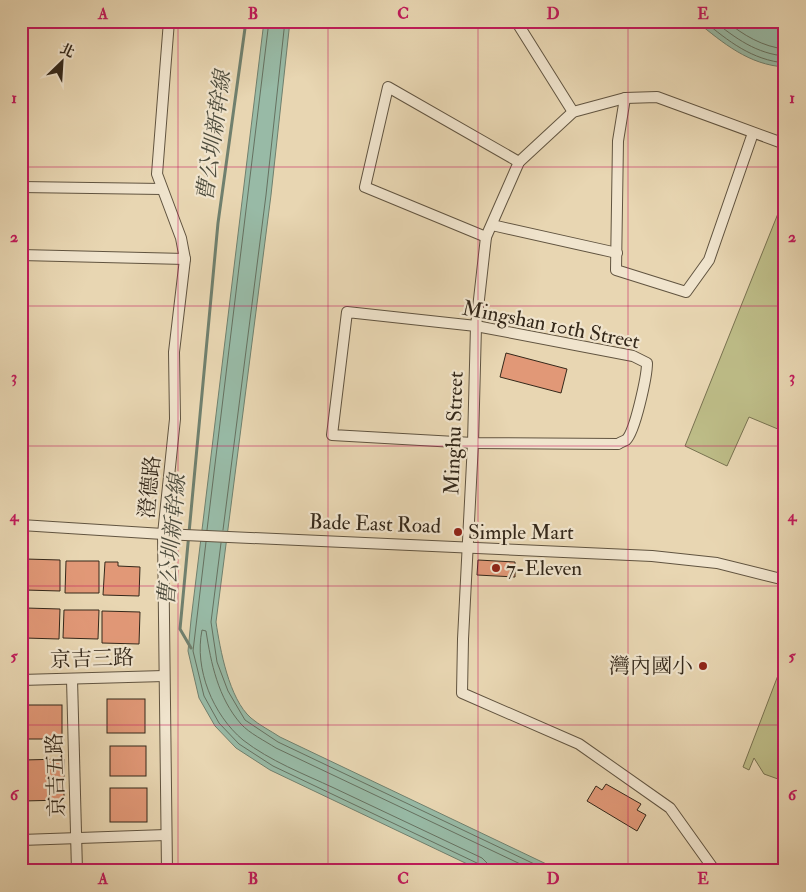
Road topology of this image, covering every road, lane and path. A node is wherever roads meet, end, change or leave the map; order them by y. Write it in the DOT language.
graph roads {
  1 [pos="22,21"];
  2 [pos="169,21"];
  3 [pos="516,21"];
  4 [pos="21,32"];
  5 [pos="625,98"];
  6 [pos="573,112"];
  7 [pos="753,133"];
  8 [pos="785,144"];
  9 [pos="520,162"];
  10 [pos="21,187"];
  11 [pos="162,189"];
  12 [pos="492,225"];
  13 [pos="486,237"];
  14 [pos="617,253"];
  15 [pos="21,255"];
  16 [pos="185,259"];
  17 [pos="476,326"];
  18 [pos="473,443"];
  19 [pos="21,525"];
  20 [pos="164,534"];
  21 [pos="468,546"];
  22 [pos="785,580"];
  23 [pos="164,676"];
  24 [pos="72,679"];
  25 [pos="21,680"];
  26 [pos="166,835"];
  27 [pos="21,840"];
  28 [pos="77,840"];
  29 [pos="77,871"];
  30 [pos="167,871"];
  31 [pos="715,871"];
  1 -- 4 [label="street"];
  2 -- 11 [label="street, 澄德路"];
  3 -- 6 [label="street"];
  5 -- 6 [label="street, Minghu Street"];
  5 -- 7 [label="street, Minghu Street"];
  5 -- 14 [label="street"];
  6 -- 9 [label="street, Minghu Street"];
  7 -- 8 [label="street, Minghu Street"];
  7 -- 14 [label="street"];
  9 -- 12 [label="street, Minghu Street"];
  9 -- 13 [label="street"];
  10 -- 11 [label="street"];
  11 -- 16 [label="street, 澄德路"];
  12 -- 13 [label="street, Minghu Street"];
  12 -- 14 [label="street"];
  13 -- 17 [label="street, Minghu Street"];
  15 -- 16 [label="street"];
  16 -- 20 [label="street, 澄德路"];
  17 -- 18 [label="street, Minghu Street"];
  17 -- 18 [label="street, Mingshan 10th Street"];
  17 -- 18 [label="street, Mingshan 10th Street"];
  18 -- 21 [label="street, Minghu Street"];
  19 -- 20 [label="street, Bade East Road"];
  20 -- 21 [label="street, Bade East Road"];
  20 -- 23 [label="street, 澄德路"];
  21 -- 22 [label="street, Bade East Road"];
  21 -- 31 [label="street, Minghu Street"];
  23 -- 24 [label="street, 京吉三路"];
  23 -- 26 [label="street, 澄德路"];
  24 -- 25 [label="street, 京吉三路"];
  24 -- 28 [label="street, 京吉五路"];
  26 -- 28 [label="street"];
  26 -- 30 [label="street, 澄德路"];
  27 -- 28 [label="street"];
  28 -- 29 [label="street, 京吉五路"];
}
